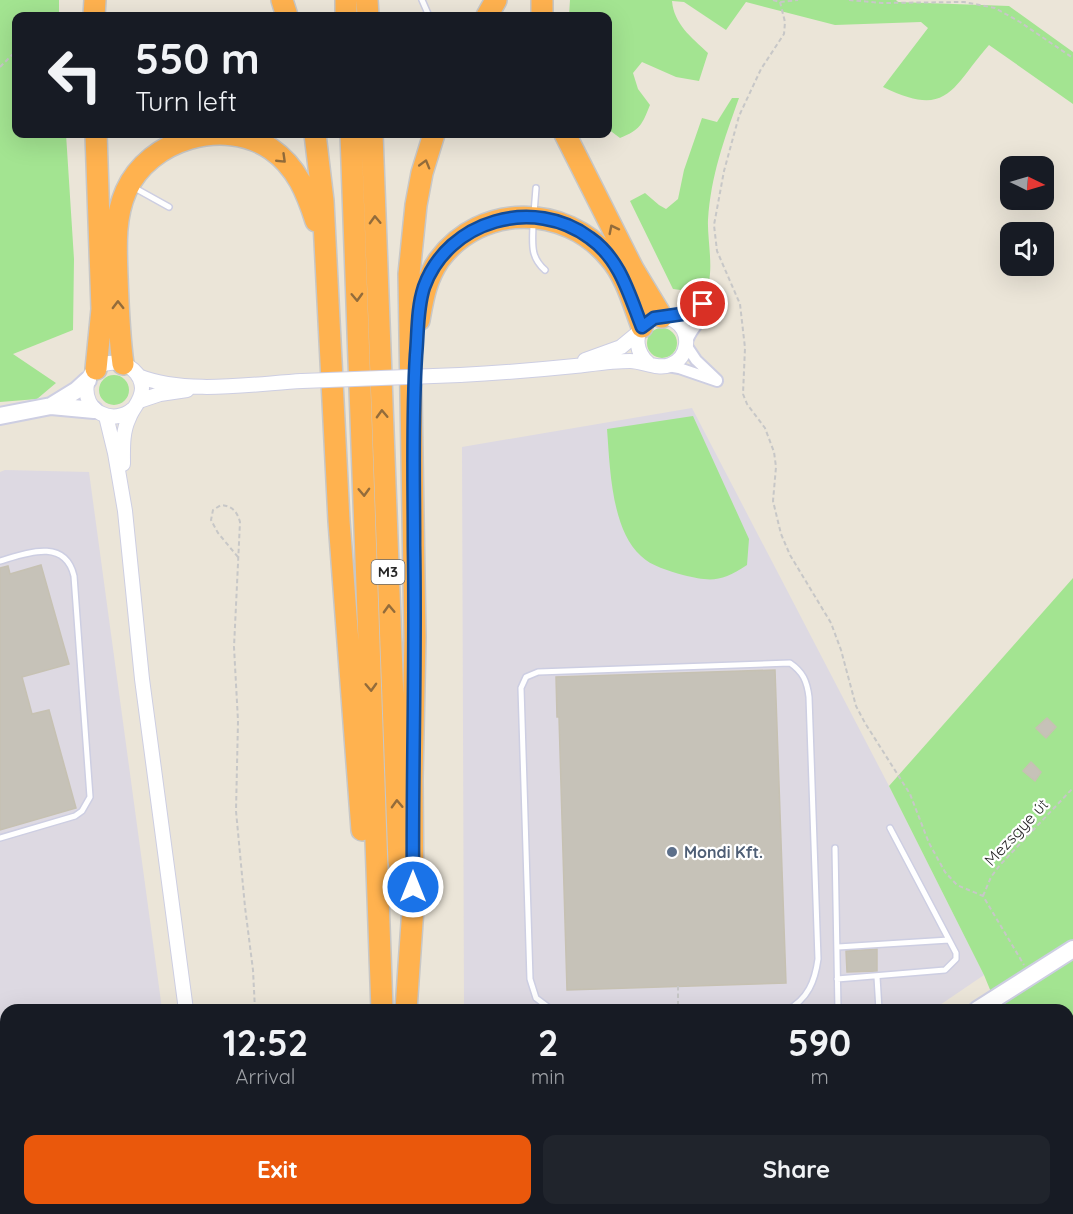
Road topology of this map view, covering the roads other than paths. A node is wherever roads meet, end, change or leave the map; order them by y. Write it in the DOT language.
graph roads {
  1 [pos="96,138"];
  2 [pos="192,138"];
  3 [pos="242,138"];
  4 [pos="315,138"];
  5 [pos="351,138"];
  6 [pos="372,138"];
  7 [pos="433,138"];
  8 [pos="567,138"];
  9 [pos="129,184"];
  10 [pos="536,188"];
  11 [pos="169,207"];
  12 [pos="534,217"];
  13 [pos="325,251"];
  14 [pos="545,270"];
  15 [pos="664,317"];
  16 [pos="640,330"];
  17 [pos="686,343"];
  18 [pos="648,363"];
  19 [pos="668,366"];
  20 [pos="560,368"];
  21 [pos="130,370"];
  22 [pos="92,375"];
  23 [pos="201,387"];
  24 [pos="136,405"];
  25 [pos="51,406"];
  26 [pos="100,413"];
  27 [pos="0,416"];
  28 [pos="413,416"];
  29 [pos="125,511"];
  30 [pos="0,561"];
  31 [pos="890,828"];
  32 [pos="0,838"];
  33 [pos="836,848"];
  34 [pos="949,940"];
  35 [pos="838,947"];
  36 [pos="1073,949"];
  37 [pos="877,977"];
  38 [pos="837,979"];
  39 [pos="185,1004"];
  40 [pos="382,1004"];
  41 [pos="406,1004"];
  42 [pos="406,1004"];
  43 [pos="544,1004"];
  44 [pos="797,1004"];
  45 [pos="838,1004"];
  46 [pos="879,1004"];
  47 [pos="986,1004"];
  1 -- 22 [label="highway"];
  9 -- 2 [label="highway, one-way"];
  3 -- 13 [label="highway, one-way"];
  4 -- 13 [label="highway"];
  5 -- 40 [label="highway, M3, one-way"];
  41 -- 6 [label="highway, M3, one-way"];
  28 -- 7 [label="highway, one-way"];
  15 -- 8 [label="highway, one-way"];
  9 -- 11 [label="lane"];
  21 -- 9 [label="highway, one-way"];
  10 -- 12 [label="lane"];
  12 -- 14 [label="lane"];
  12 -- 16 [label="highway"];
  12 -- 28 [label="highway"];
  13 -- 40 [label="highway"];
  15 -- 16 [label="street"];
  15 -- 17 [label="street"];
  15 -- 17 [label="street"];
  16 -- 18 [label="street"];
  16 -- 20 [label="street"];
  17 -- 19 [label="street"];
  17 -- 19 [label="street"];
  18 -- 19 [label="street"];
  18 -- 20 [label="street"];
  20 -- 23 [label="street, bridge"];
  21 -- 22 [label="street"];
  21 -- 23 [label="street"];
  21 -- 24 [label="street"];
  22 -- 25 [label="main road"];
  22 -- 26 [label="street"];
  23 -- 24 [label="street"];
  24 -- 26 [label="street"];
  24 -- 29 [label="street"];
  25 -- 26 [label="main road"];
  25 -- 27 [label="main road"];
  26 -- 29 [label="street"];
  28 -- 42 [label="highway"];
  29 -- 39 [label="street"];
  30 -- 32 [label="lane"];
  31 -- 34 [label="lane"];
  33 -- 35 [label="lane"];
  34 -- 35 [label="lane"];
  34 -- 37 [label="lane"];
  35 -- 38 [label="lane"];
  36 -- 47 [label="main road"];
  37 -- 38 [label="lane"];
  37 -- 46 [label="lane"];
  38 -- 45 [label="lane"];
  43 -- 44 [label="lane"];
}
